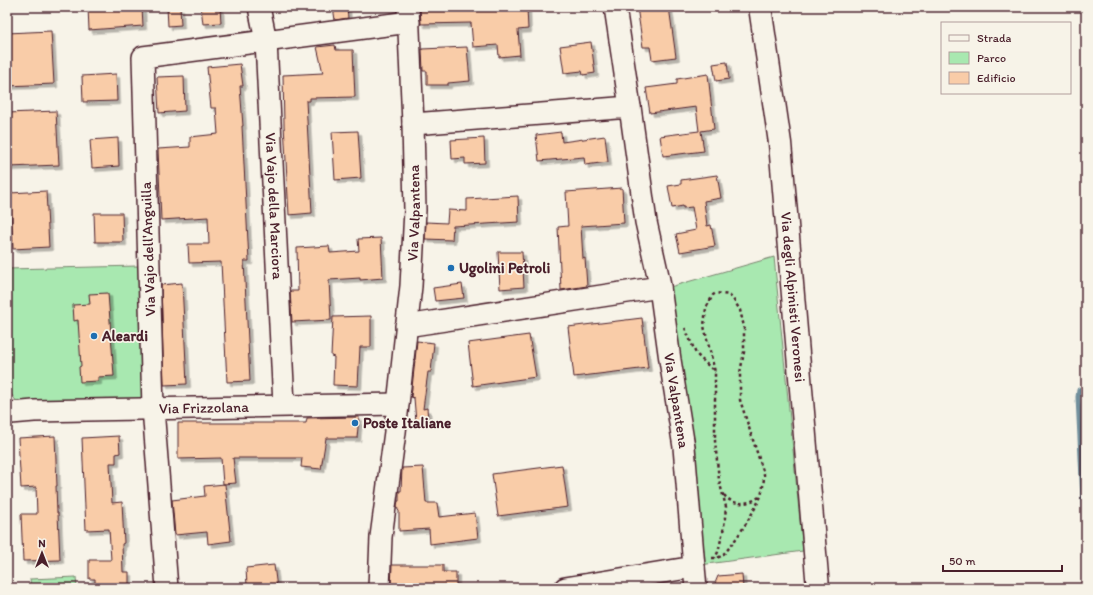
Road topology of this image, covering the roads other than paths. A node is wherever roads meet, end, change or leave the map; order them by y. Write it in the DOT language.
graph roads {
  1 [pos="259,7"];
  2 [pos="615,7"];
  3 [pos="760,7"];
  4 [pos="409,14"];
  5 [pos="266,40"];
  6 [pos="630,107"];
  7 [pos="413,124"];
  8 [pos="660,288"];
  9 [pos="406,326"];
  10 [pos="398,404"];
  11 [pos="284,405"];
  12 [pos="153,408"];
  13 [pos="8,414"];
  14 [pos="694,564"];
  15 [pos="167,588"];
  16 [pos="379,588"];
  17 [pos="565,588"];
  18 [pos="696,588"];
  19 [pos="818,588"];
  1 -- 5 [label="street, Via Vajo della Marciora"];
  2 -- 6 [label="street, Via Valpantena"];
  3 -- 19 [label="highway, Via degli Alpinisti Veronesi"];
  4 -- 5 [label="street, Via Valpantena"];
  4 -- 7 [label="street, Via Valpantena"];
  5 -- 11 [label="street, Via Vajo della Marciora"];
  5 -- 12 [label="street, Via Vajo dell'Anguilla"];
  6 -- 7 [label="street"];
  6 -- 8 [label="street, Via Valpantena"];
  7 -- 9 [label="street, Via Valpantena"];
  8 -- 9 [label="street"];
  8 -- 14 [label="street, Via Valpantena"];
  9 -- 10 [label="street, Via Valpantena"];
  10 -- 11 [label="street, Via Frizzolana"];
  10 -- 16 [label="street, Via Valpantena"];
  11 -- 12 [label="street, Via Frizzolana"];
  12 -- 13 [label="street, Via Frizzolana"];
  12 -- 15 [label="street, Via Vajo dell'Anguilla"];
  14 -- 17 [label="street"];
  14 -- 18 [label="street, Via Valpantena"];
}
